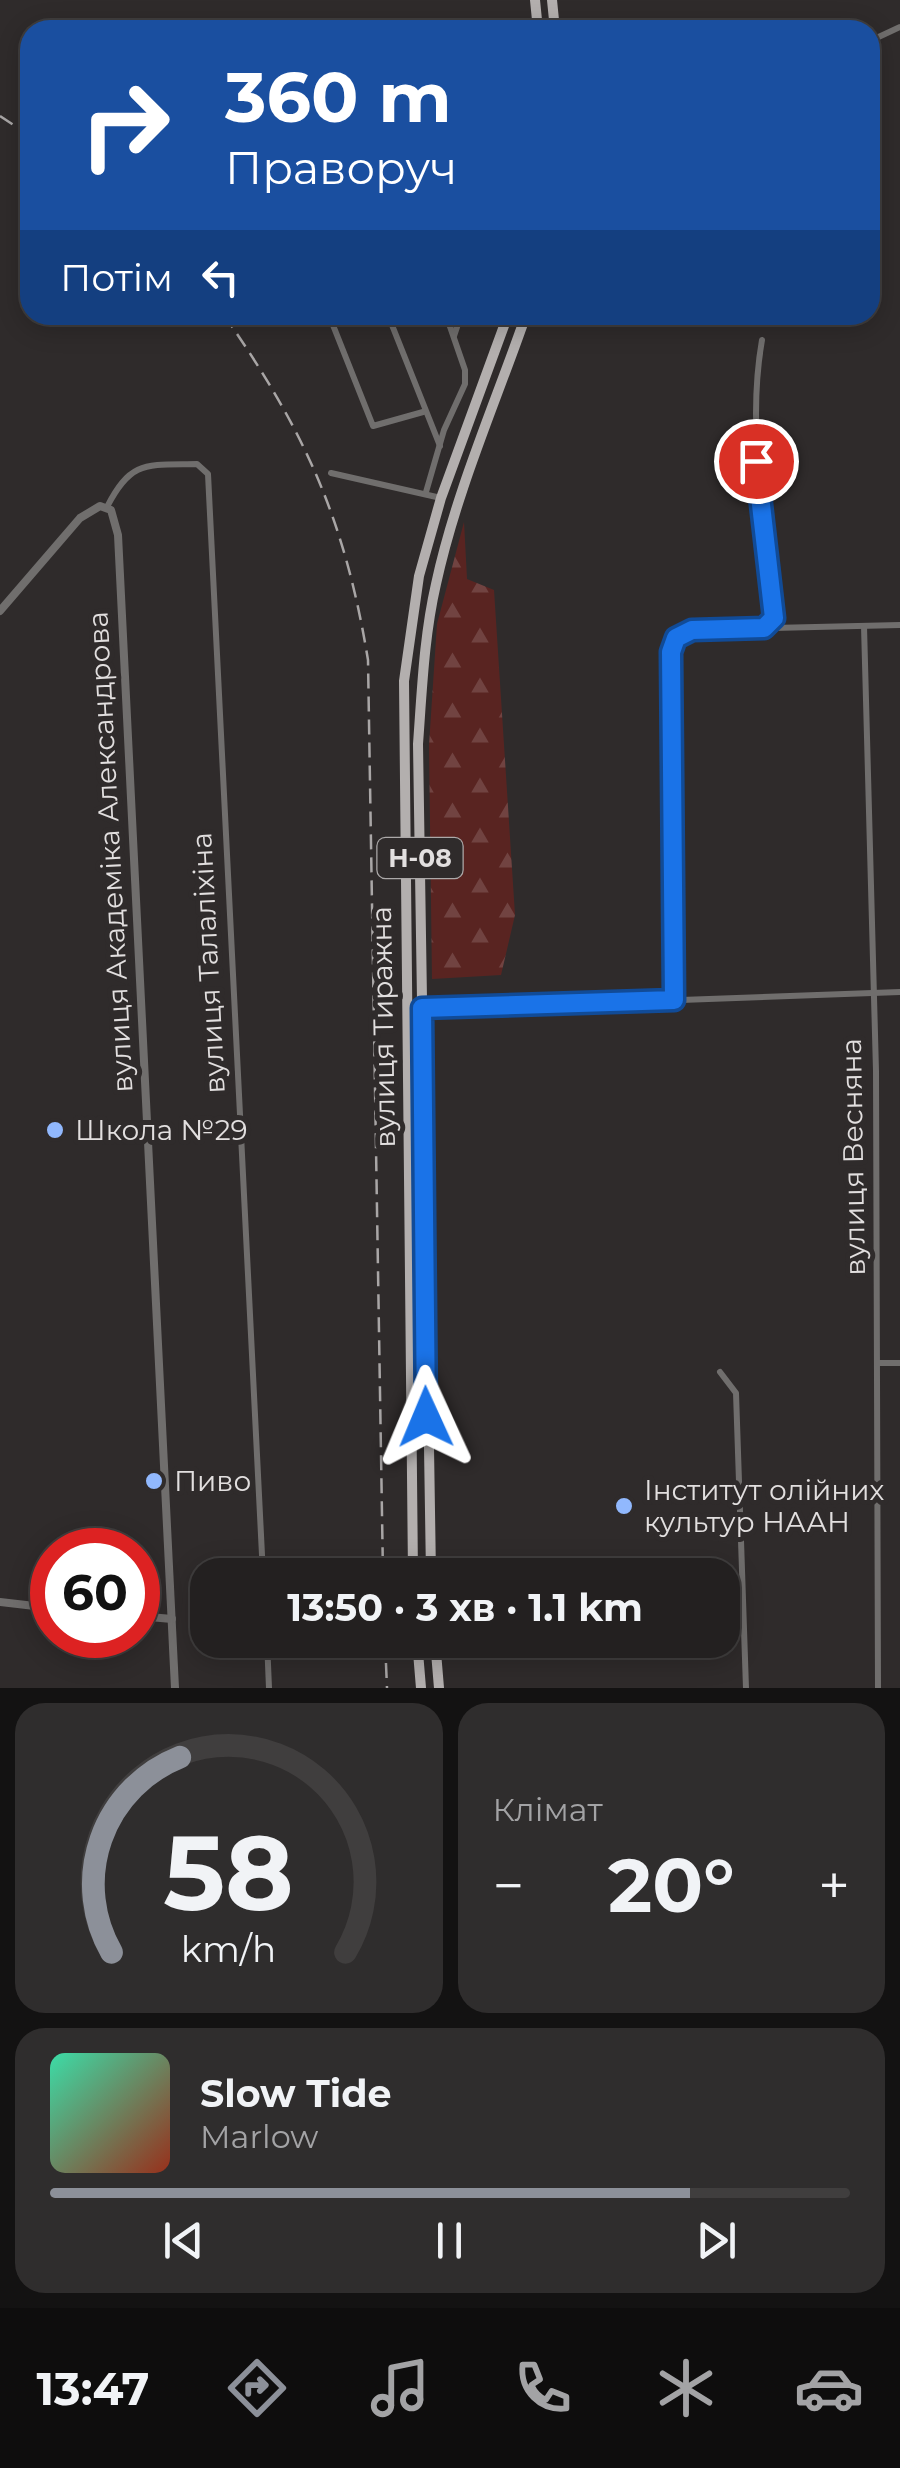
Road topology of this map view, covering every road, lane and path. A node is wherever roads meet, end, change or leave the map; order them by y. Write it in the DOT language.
graph roads {
  1 [pos="334,325"];
  2 [pos="392,325"];
  3 [pos="450,325"];
  4 [pos="458,325"];
  5 [pos="504,325"];
  6 [pos="522,325"];
  7 [pos="454,337"];
  8 [pos="762,340"];
  9 [pos="423,412"];
  10 [pos="440,447"];
  11 [pos="332,473"];
  12 [pos="426,492"];
  13 [pos="441,498"];
  14 [pos="456,506"];
  15 [pos="107,508"];
  16 [pos="0,611"];
  17 [pos="900,625"];
  18 [pos="864,626"];
  19 [pos="764,628"];
  20 [pos="900,992"];
  21 [pos="873,993"];
  22 [pos="674,1000"];
  23 [pos="422,1008"];
  24 [pos="406,1010"];
  25 [pos="878,1363"];
  26 [pos="900,1363"];
  27 [pos="720,1372"];
  28 [pos="262,1558"];
  29 [pos="412,1558"];
  30 [pos="431,1558"];
  31 [pos="0,1602"];
  32 [pos="30,1605"];
  33 [pos="160,1618"];
  34 [pos="172,1619"];
  35 [pos="267,1658"];
  36 [pos="418,1658"];
  37 [pos="436,1658"];
  38 [pos="176,1688"];
  39 [pos="269,1688"];
  40 [pos="421,1688"];
  41 [pos="439,1688"];
  42 [pos="746,1688"];
  43 [pos="878,1688"];
  1 -- 9 [label="street"];
  2 -- 9 [label="street"];
  3 -- 7 [label="street"];
  4 -- 7 [label="street"];
  5 -- 13 [label="main road, вулиця Тиражна / Н-08"];
  6 -- 14 [label="main road, вулиця Тиражна / Н-08"];
  7 -- 10 [label="street"];
  8 -- 19 [label="street"];
  9 -- 10 [label="street"];
  10 -- 12 [label="street"];
  11 -- 12 [label="street"];
  12 -- 13 [label="street"];
  13 -- 14 [label="main road"];
  13 -- 24 [label="main road, вулиця Тиражна / Н-08"];
  14 -- 23 [label="main road, вулиця Тиражна / Н-08"];
  15 -- 16 [label="street"];
  15 -- 28 [label="street, вулиця Талаліхіна"];
  15 -- 34 [label="street, вулиця Академіка Александрова"];
  17 -- 18 [label="street"];
  18 -- 19 [label="street"];
  18 -- 21 [label="street, вулиця Весняна"];
  19 -- 22 [label="street"];
  20 -- 21 [label="street"];
  21 -- 22 [label="street"];
  21 -- 25 [label="street, вулиця Весняна"];
  22 -- 23 [label="street"];
  23 -- 24 [label="street"];
  23 -- 30 [label="main road, вулиця Тиражна / Н-08"];
  24 -- 29 [label="main road, вулиця Тиражна / Н-08"];
  25 -- 26 [label="street"];
  25 -- 43 [label="street, вулиця Весняна"];
  27 -- 42 [label="street"];
  31 -- 32 [label="street"];
  33 -- 34 [label="street"];
  34 -- 38 [label="street, вулиця Академіка Александрова"];
  35 -- 39 [label="street"];
  36 -- 40 [label="main road"];
  37 -- 41 [label="main road"];
}
